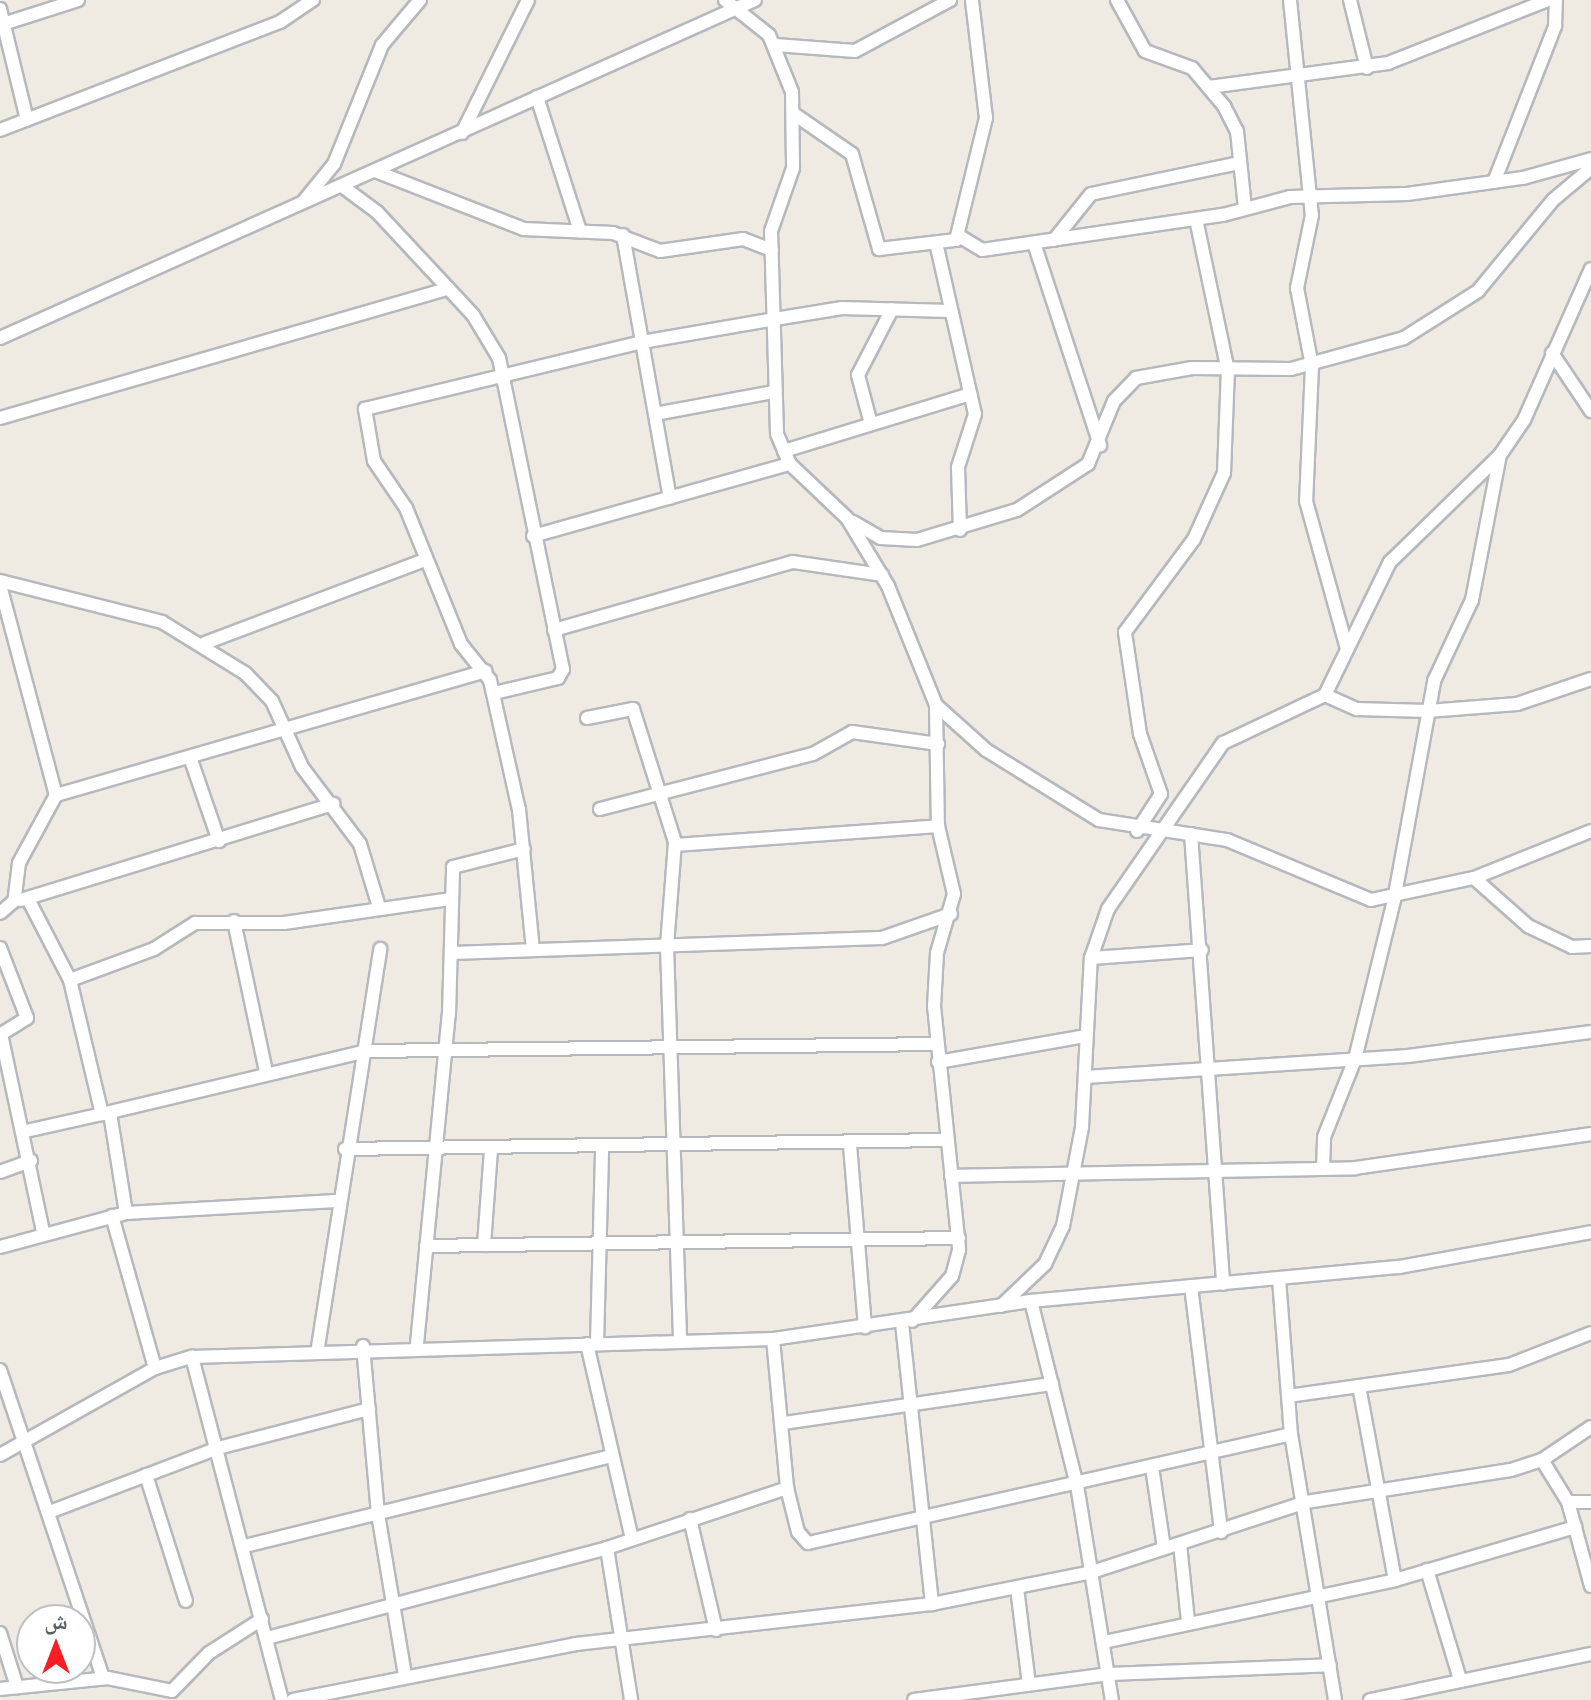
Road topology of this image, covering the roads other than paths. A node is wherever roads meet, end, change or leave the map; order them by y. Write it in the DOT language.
graph roads {
  1 [pos="78,0"];
  2 [pos="313,0"];
  3 [pos="420,0"];
  4 [pos="528,0"];
  5 [pos="725,0"];
  6 [pos="755,0"];
  7 [pos="950,0"];
  8 [pos="972,0"];
  9 [pos="1117,0"];
  10 [pos="1290,0"];
  11 [pos="1350,0"];
  12 [pos="1548,0"];
  13 [pos="737,8"];
  14 [pos="0,9"];
  15 [pos="2,25"];
  16 [pos="776,45"];
  17 [pos="1367,68"];
  18 [pos="1302,77"];
  19 [pos="1209,87"];
  20 [pos="537,97"];
  21 [pos="794,114"];
  22 [pos="27,120"];
  23 [pos="0,130"];
  24 [pos="462,133"];
  25 [pos="1591,159"];
  26 [pos="1240,163"];
  27 [pos="1591,168"];
  28 [pos="375,171"];
  29 [pos="1494,182"];
  30 [pos="342,186"];
  31 [pos="1311,194"];
  32 [pos="301,204"];
  33 [pos="1245,209"];
  34 [pos="1196,219"];
  35 [pos="580,231"];
  36 [pos="623,235"];
  37 [pos="959,236"];
  38 [pos="1054,240"];
  39 [pos="1034,243"];
  40 [pos="937,247"];
  41 [pos="772,250"];
  42 [pos="1589,276"];
  43 [pos="446,289"];
  44 [pos="892,309"];
  45 [pos="950,311"];
  46 [pos="775,319"];
  47 [pos="0,338"];
  48 [pos="642,342"];
  49 [pos="1552,353"];
  50 [pos="1312,366"];
  51 [pos="1228,371"];
  52 [pos="503,375"];
  53 [pos="774,392"];
  54 [pos="970,394"];
  55 [pos="1591,411"];
  56 [pos="655,414"];
  57 [pos="0,418"];
  58 [pos="871,424"];
  59 [pos="1100,445"];
  60 [pos="784,451"];
  61 [pos="1500,455"];
  62 [pos="790,464"];
  63 [pos="670,498"];
  64 [pos="847,518"];
  65 [pos="960,530"];
  66 [pos="533,536"];
  67 [pos="425,560"];
  68 [pos="882,575"];
  69 [pos="0,583"];
  70 [pos="5,613"];
  71 [pos="554,630"];
  72 [pos="205,643"];
  73 [pos="1347,649"];
  74 [pos="485,671"];
  75 [pos="1591,679"];
  76 [pos="494,693"];
  77 [pos="1325,695"];
  78 [pos="936,705"];
  79 [pos="1428,711"];
  80 [pos="587,718"];
  81 [pos="288,729"];
  82 [pos="938,744"];
  83 [pos="190,757"];
  84 [pos="658,792"];
  85 [pos="56,795"];
  86 [pos="334,804"];
  87 [pos="600,809"];
  88 [pos="938,826"];
  89 [pos="1137,831"];
  90 [pos="1591,831"];
  91 [pos="1162,832"];
  92 [pos="1191,834"];
  93 [pos="219,841"];
  94 [pos="675,845"];
  95 [pos="524,849"];
  96 [pos="1474,878"];
  97 [pos="28,899"];
  98 [pos="451,899"];
  99 [pos="1394,900"];
  100 [pos="14,901"];
  101 [pos="379,907"];
  102 [pos="0,913"];
  103 [pos="951,914"];
  104 [pos="234,921"];
  105 [pos="667,946"];
  106 [pos="1591,946"];
  107 [pos="0,948"];
  108 [pos="380,949"];
  109 [pos="533,950"];
  110 [pos="1202,950"];
  111 [pos="451,953"];
  112 [pos="1091,958"];
  113 [pos="70,980"];
  114 [pos="1591,1032"];
  115 [pos="0,1034"];
  116 [pos="1085,1036"];
  117 [pos="936,1044"];
  118 [pos="671,1049"];
  119 [pos="366,1051"];
  120 [pos="445,1051"];
  121 [pos="1355,1059"];
  122 [pos="938,1062"];
  123 [pos="1213,1069"];
  124 [pos="266,1072"];
  125 [pos="1085,1077"];
  126 [pos="106,1113"];
  127 [pos="26,1131"];
  128 [pos="1591,1134"];
  129 [pos="946,1140"];
  130 [pos="850,1145"];
  131 [pos="671,1147"];
  132 [pos="602,1148"];
  133 [pos="345,1149"];
  134 [pos="433,1150"];
  135 [pos="491,1150"];
  136 [pos="31,1161"];
  137 [pos="1215,1168"];
  138 [pos="1323,1169"];
  139 [pos="0,1172"];
  140 [pos="1074,1173"];
  141 [pos="951,1176"];
  142 [pos="336,1201"];
  143 [pos="126,1213"];
  144 [pos="112,1216"];
  145 [pos="43,1231"];
  146 [pos="1591,1232"];
  147 [pos="959,1238"];
  148 [pos="858,1240"];
  149 [pos="484,1245"];
  150 [pos="596,1245"];
  151 [pos="676,1245"];
  152 [pos="426,1246"];
  153 [pos="0,1247"];
  154 [pos="1279,1279"];
  155 [pos="1223,1284"];
  156 [pos="1191,1286"];
  157 [pos="1031,1301"];
  158 [pos="1001,1306"];
  159 [pos="907,1322"];
  160 [pos="865,1327"];
  161 [pos="1591,1333"];
  162 [pos="773,1339"];
  163 [pos="680,1342"];
  164 [pos="417,1344"];
  165 [pos="592,1344"];
  166 [pos="363,1346"];
  167 [pos="318,1347"];
  168 [pos="192,1357"];
  169 [pos="155,1368"];
  170 [pos="0,1370"];
  171 [pos="1052,1384"];
  172 [pos="1359,1386"];
  173 [pos="1288,1396"];
  174 [pos="912,1402"];
  175 [pos="369,1409"];
  176 [pos="784,1423"];
  177 [pos="1591,1427"];
  178 [pos="1291,1434"];
  179 [pos="27,1442"];
  180 [pos="218,1448"];
  181 [pos="1213,1453"];
  182 [pos="0,1455"];
  183 [pos="611,1456"];
  184 [pos="1542,1460"];
  185 [pos="1152,1467"];
  186 [pos="146,1475"];
  187 [pos="1077,1485"];
  188 [pos="787,1488"];
  189 [pos="1377,1489"];
  190 [pos="1306,1502"];
  191 [pos="1568,1502"];
  192 [pos="1591,1502"];
  193 [pos="52,1511"];
  194 [pos="378,1514"];
  195 [pos="690,1519"];
  196 [pos="924,1520"];
  197 [pos="1575,1527"];
  198 [pos="1221,1532"];
  199 [pos="632,1539"];
  200 [pos="1180,1544"];
  201 [pos="245,1546"];
  202 [pos="607,1548"];
  203 [pos="1164,1548"];
  204 [pos="1427,1570"];
  205 [pos="1092,1572"];
  206 [pos="1395,1580"];
  207 [pos="1591,1586"];
  208 [pos="1017,1588"];
  209 [pos="1320,1596"];
  210 [pos="186,1601"];
  211 [pos="390,1603"];
  212 [pos="932,1604"];
  213 [pos="262,1619"];
  214 [pos="1188,1622"];
  215 [pos="716,1630"];
  216 [pos="0,1633"];
  217 [pos="618,1637"];
  218 [pos="267,1638"];
  219 [pos="1104,1642"];
  220 [pos="1591,1654"];
  221 [pos="1330,1665"];
  222 [pos="1109,1674"];
  223 [pos="405,1676"];
  224 [pos="1459,1676"];
  225 [pos="103,1678"];
  226 [pos="1029,1684"];
  227 [pos="17,1687"];
  228 [pos="0,1689"];
  229 [pos="332,1696"];
  230 [pos="282,1700"];
  231 [pos="293,1700"];
  232 [pos="631,1700"];
  233 [pos="914,1700"];
  234 [pos="1112,1700"];
  235 [pos="1335,1700"];
  236 [pos="1370,1700"];
  1 -- 15 [label="street"];
  2 -- 22 [label="street"];
  3 -- 32 [label="street"];
  4 -- 24 [label="street"];
  5 -- 13 [label="street"];
  6 -- 13 [label="street"];
  7 -- 16 [label="street"];
  8 -- 37 [label="street"];
  9 -- 19 [label="street"];
  10 -- 18 [label="street"];
  11 -- 17 [label="street"];
  12 -- 17 [label="street"];
  12 -- 29 [label="street"];
  13 -- 16 [label="street"];
  13 -- 20 [label="street"];
  14 -- 15 [label="street"];
  15 -- 22 [label="street"];
  16 -- 21 [label="street"];
  17 -- 18 [label="street"];
  18 -- 19 [label="street"];
  18 -- 31 [label="street"];
  19 -- 26 [label="street"];
  20 -- 24 [label="street"];
  20 -- 35 [label="street"];
  21 -- 40 [label="street"];
  21 -- 41 [label="street"];
  22 -- 23 [label="street"];
  24 -- 28 [label="street"];
  25 -- 29 [label="street"];
  26 -- 33 [label="street"];
  26 -- 38 [label="street"];
  27 -- 50 [label="street"];
  28 -- 30 [label="street"];
  28 -- 35 [label="street"];
  29 -- 31 [label="street"];
  30 -- 32 [label="street"];
  30 -- 43 [label="street"];
  31 -- 33 [label="street"];
  31 -- 50 [label="street"];
  32 -- 47 [label="street"];
  33 -- 34 [label="street"];
  34 -- 38 [label="street"];
  34 -- 51 [label="street"];
  35 -- 36 [label="street"];
  36 -- 41 [label="street"];
  36 -- 48 [label="street"];
  37 -- 39 [label="street"];
  37 -- 40 [label="street"];
  38 -- 39 [label="street"];
  39 -- 59 [label="street"];
  40 -- 45 [label="street"];
  41 -- 46 [label="street"];
  42 -- 49 [label="street"];
  43 -- 52 [label="street"];
  43 -- 57 [label="street"];
  44 -- 45 [label="street"];
  44 -- 46 [label="street"];
  44 -- 58 [label="street"];
  45 -- 54 [label="street"];
  46 -- 48 [label="street"];
  46 -- 53 [label="street"];
  48 -- 52 [label="street"];
  48 -- 56 [label="street"];
  49 -- 55 [label="street"];
  49 -- 61 [label="street"];
  50 -- 51 [label="street"];
  50 -- 73 [label="street"];
  51 -- 59 [label="street"];
  51 -- 89 [label="street"];
  52 -- 66 [label="street"];
  52 -- 67 [label="street"];
  53 -- 56 [label="street"];
  53 -- 60 [label="street"];
  54 -- 58 [label="street"];
  54 -- 65 [label="street"];
  56 -- 63 [label="street"];
  58 -- 60 [label="street"];
  59 -- 65 [label="street"];
  60 -- 62 [label="street"];
  61 -- 73 [label="street"];
  61 -- 79 [label="street"];
  62 -- 63 [label="street"];
  62 -- 64 [label="street"];
  63 -- 66 [label="street"];
  64 -- 65 [label="street"];
  64 -- 68 [label="street"];
  66 -- 71 [label="street"];
  67 -- 72 [label="street"];
  67 -- 74 [label="street"];
  68 -- 71 [label="street"];
  68 -- 78 [label="street"];
  69 -- 70 [label="street"];
  69 -- 72 [label="street"];
  70 -- 85 [label="street"];
  71 -- 76 [label="street"];
  72 -- 81 [label="street"];
  73 -- 77 [label="street"];
  74 -- 76 [label="street"];
  74 -- 81 [label="street"];
  75 -- 79 [label="street"];
  76 -- 95 [label="street"];
  77 -- 79 [label="street"];
  77 -- 91 [label="street"];
  78 -- 82 [label="street"];
  78 -- 89 [label="street"];
  79 -- 99 [label="street"];
  80 -- 84 [label="street"];
  81 -- 83 [label="street"];
  81 -- 86 [label="street"];
  82 -- 84 [label="street"];
  82 -- 88 [label="street"];
  83 -- 85 [label="street"];
  83 -- 93 [label="street"];
  84 -- 87 [label="street"];
  84 -- 94 [label="street"];
  85 -- 100 [label="street"];
  86 -- 93 [label="street"];
  86 -- 101 [label="street"];
  88 -- 94 [label="street"];
  88 -- 103 [label="street"];
  89 -- 91 [label="street"];
  90 -- 96 [label="street"];
  91 -- 92 [label="street"];
  91 -- 112 [label="street"];
  92 -- 99 [label="street"];
  92 -- 110 [label="street"];
  93 -- 97 [label="street"];
  94 -- 105 [label="street"];
  95 -- 98 [label="street"];
  95 -- 109 [label="street"];
  96 -- 99 [label="street"];
  96 -- 106 [label="street"];
  97 -- 100 [label="street"];
  97 -- 113 [label="street"];
  98 -- 101 [label="street"];
  98 -- 111 [label="street"];
  99 -- 121 [label="street"];
  100 -- 102 [label="street"];
  101 -- 104 [label="street"];
  103 -- 105 [label="street"];
  103 -- 117 [label="street"];
  104 -- 113 [label="street"];
  104 -- 124 [label="street"];
  105 -- 109 [label="street"];
  105 -- 118 [label="street"];
  107 -- 115 [label="street"];
  108 -- 119 [label="street"];
  109 -- 111 [label="street"];
  110 -- 112 [label="street"];
  110 -- 123 [label="street"];
  111 -- 120 [label="street"];
  112 -- 116 [label="street"];
  113 -- 126 [label="street"];
  114 -- 121 [label="street"];
  115 -- 127 [label="street"];
  116 -- 122 [label="street"];
  116 -- 125 [label="street"];
  117 -- 118 [label="street"];
  117 -- 122 [label="street"];
  118 -- 120 [label="street"];
  118 -- 131 [label="street"];
  119 -- 120 [label="street"];
  119 -- 124 [label="street"];
  119 -- 133 [label="street"];
  120 -- 134 [label="street"];
  121 -- 123 [label="street"];
  121 -- 138 [label="street"];
  122 -- 129 [label="street"];
  123 -- 125 [label="street"];
  123 -- 137 [label="street"];
  124 -- 126 [label="street"];
  125 -- 140 [label="street"];
  126 -- 127 [label="street"];
  126 -- 143 [label="street"];
  127 -- 136 [label="street"];
  128 -- 138 [label="street"];
  129 -- 130 [label="street"];
  129 -- 141 [label="street"];
  130 -- 131 [label="street"];
  130 -- 148 [label="street"];
  131 -- 132 [label="street"];
  131 -- 151 [label="street"];
  132 -- 135 [label="street"];
  132 -- 150 [label="street"];
  133 -- 134 [label="street"];
  133 -- 142 [label="street"];
  134 -- 135 [label="street"];
  134 -- 152 [label="street"];
  135 -- 149 [label="street"];
  136 -- 139 [label="street"];
  136 -- 145 [label="street"];
  137 -- 138 [label="street"];
  137 -- 140 [label="street"];
  137 -- 155 [label="street"];
  140 -- 141 [label="street"];
  140 -- 158 [label="street"];
  141 -- 147 [label="street"];
  142 -- 143 [label="street"];
  142 -- 167 [label="street"];
  143 -- 144 [label="street"];
  144 -- 145 [label="street"];
  144 -- 169 [label="street"];
  145 -- 153 [label="street"];
  146 -- 154 [label="street"];
  147 -- 148 [label="street"];
  147 -- 159 [label="street"];
  148 -- 151 [label="street"];
  148 -- 160 [label="street"];
  149 -- 150 [label="street"];
  149 -- 152 [label="street"];
  150 -- 151 [label="street"];
  150 -- 165 [label="street"];
  151 -- 163 [label="street"];
  152 -- 164 [label="street"];
  154 -- 155 [label="street"];
  154 -- 173 [label="street"];
  155 -- 156 [label="street"];
  156 -- 157 [label="street"];
  156 -- 181 [label="street"];
  157 -- 158 [label="street"];
  157 -- 171 [label="street"];
  158 -- 159 [label="street"];
  159 -- 160 [label="street"];
  159 -- 174 [label="street"];
  160 -- 162 [label="street"];
  161 -- 172 [label="street"];
  162 -- 163 [label="street"];
  162 -- 176 [label="street"];
  163 -- 165 [label="street"];
  164 -- 165 [label="street"];
  164 -- 166 [label="street"];
  165 -- 183 [label="street"];
  166 -- 167 [label="street"];
  166 -- 175 [label="street"];
  167 -- 168 [label="street"];
  168 -- 169 [label="street"];
  168 -- 180 [label="street"];
  169 -- 179 [label="street"];
  170 -- 179 [label="street"];
  171 -- 174 [label="street"];
  171 -- 187 [label="street"];
  172 -- 173 [label="street"];
  172 -- 189 [label="street"];
  173 -- 178 [label="street"];
  174 -- 176 [label="street"];
  174 -- 196 [label="street"];
  175 -- 180 [label="street"];
  175 -- 194 [label="street"];
  176 -- 188 [label="street"];
  177 -- 184 [label="street"];
  178 -- 181 [label="street"];
  178 -- 190 [label="street"];
  179 -- 182 [label="street"];
  179 -- 193 [label="street"];
  180 -- 186 [label="street"];
  180 -- 201 [label="street"];
  181 -- 185 [label="street"];
  181 -- 198 [label="street"];
  183 -- 194 [label="street"];
  183 -- 199 [label="street"];
  184 -- 189 [label="street"];
  184 -- 191 [label="street"];
  185 -- 187 [label="street"];
  185 -- 203 [label="street"];
  186 -- 193 [label="street"];
  186 -- 210 [label="street"];
  187 -- 196 [label="street"];
  187 -- 205 [label="street"];
  188 -- 195 [label="street"];
  188 -- 196 [label="street"];
  189 -- 190 [label="street"];
  189 -- 206 [label="street"];
  190 -- 198 [label="street"];
  190 -- 209 [label="street"];
  191 -- 192 [label="street"];
  191 -- 197 [label="street"];
  193 -- 225 [label="street"];
  194 -- 201 [label="street"];
  194 -- 211 [label="street"];
  195 -- 199 [label="street"];
  195 -- 215 [label="street"];
  196 -- 212 [label="street"];
  197 -- 204 [label="street"];
  197 -- 207 [label="street"];
  198 -- 200 [label="street"];
  199 -- 202 [label="street"];
  200 -- 203 [label="street"];
  200 -- 214 [label="street"];
  201 -- 213 [label="street"];
  202 -- 211 [label="street"];
  202 -- 217 [label="street"];
  203 -- 205 [label="street"];
  204 -- 206 [label="street"];
  204 -- 224 [label="street"];
  205 -- 208 [label="street"];
  205 -- 219 [label="street"];
  206 -- 209 [label="street"];
  208 -- 212 [label="street"];
  208 -- 226 [label="street"];
  209 -- 214 [label="street"];
  209 -- 221 [label="street"];
  211 -- 218 [label="street"];
  211 -- 223 [label="street"];
  212 -- 215 [label="street"];
  213 -- 218 [label="street"];
  213 -- 225 [label="street"];
  214 -- 219 [label="street"];
  215 -- 217 [label="street"];
  216 -- 227 [label="street"];
  217 -- 223 [label="street"];
  217 -- 232 [label="street"];
  218 -- 230 [label="street"];
  219 -- 222 [label="street"];
  220 -- 224 [label="street"];
  221 -- 222 [label="street"];
  221 -- 235 [label="street"];
  222 -- 226 [label="street"];
  222 -- 234 [label="street"];
  223 -- 229 [label="street"];
  224 -- 236 [label="street"];
  225 -- 227 [label="street"];
  226 -- 233 [label="street"];
  227 -- 228 [label="street"];
  229 -- 231 [label="street"];
}
